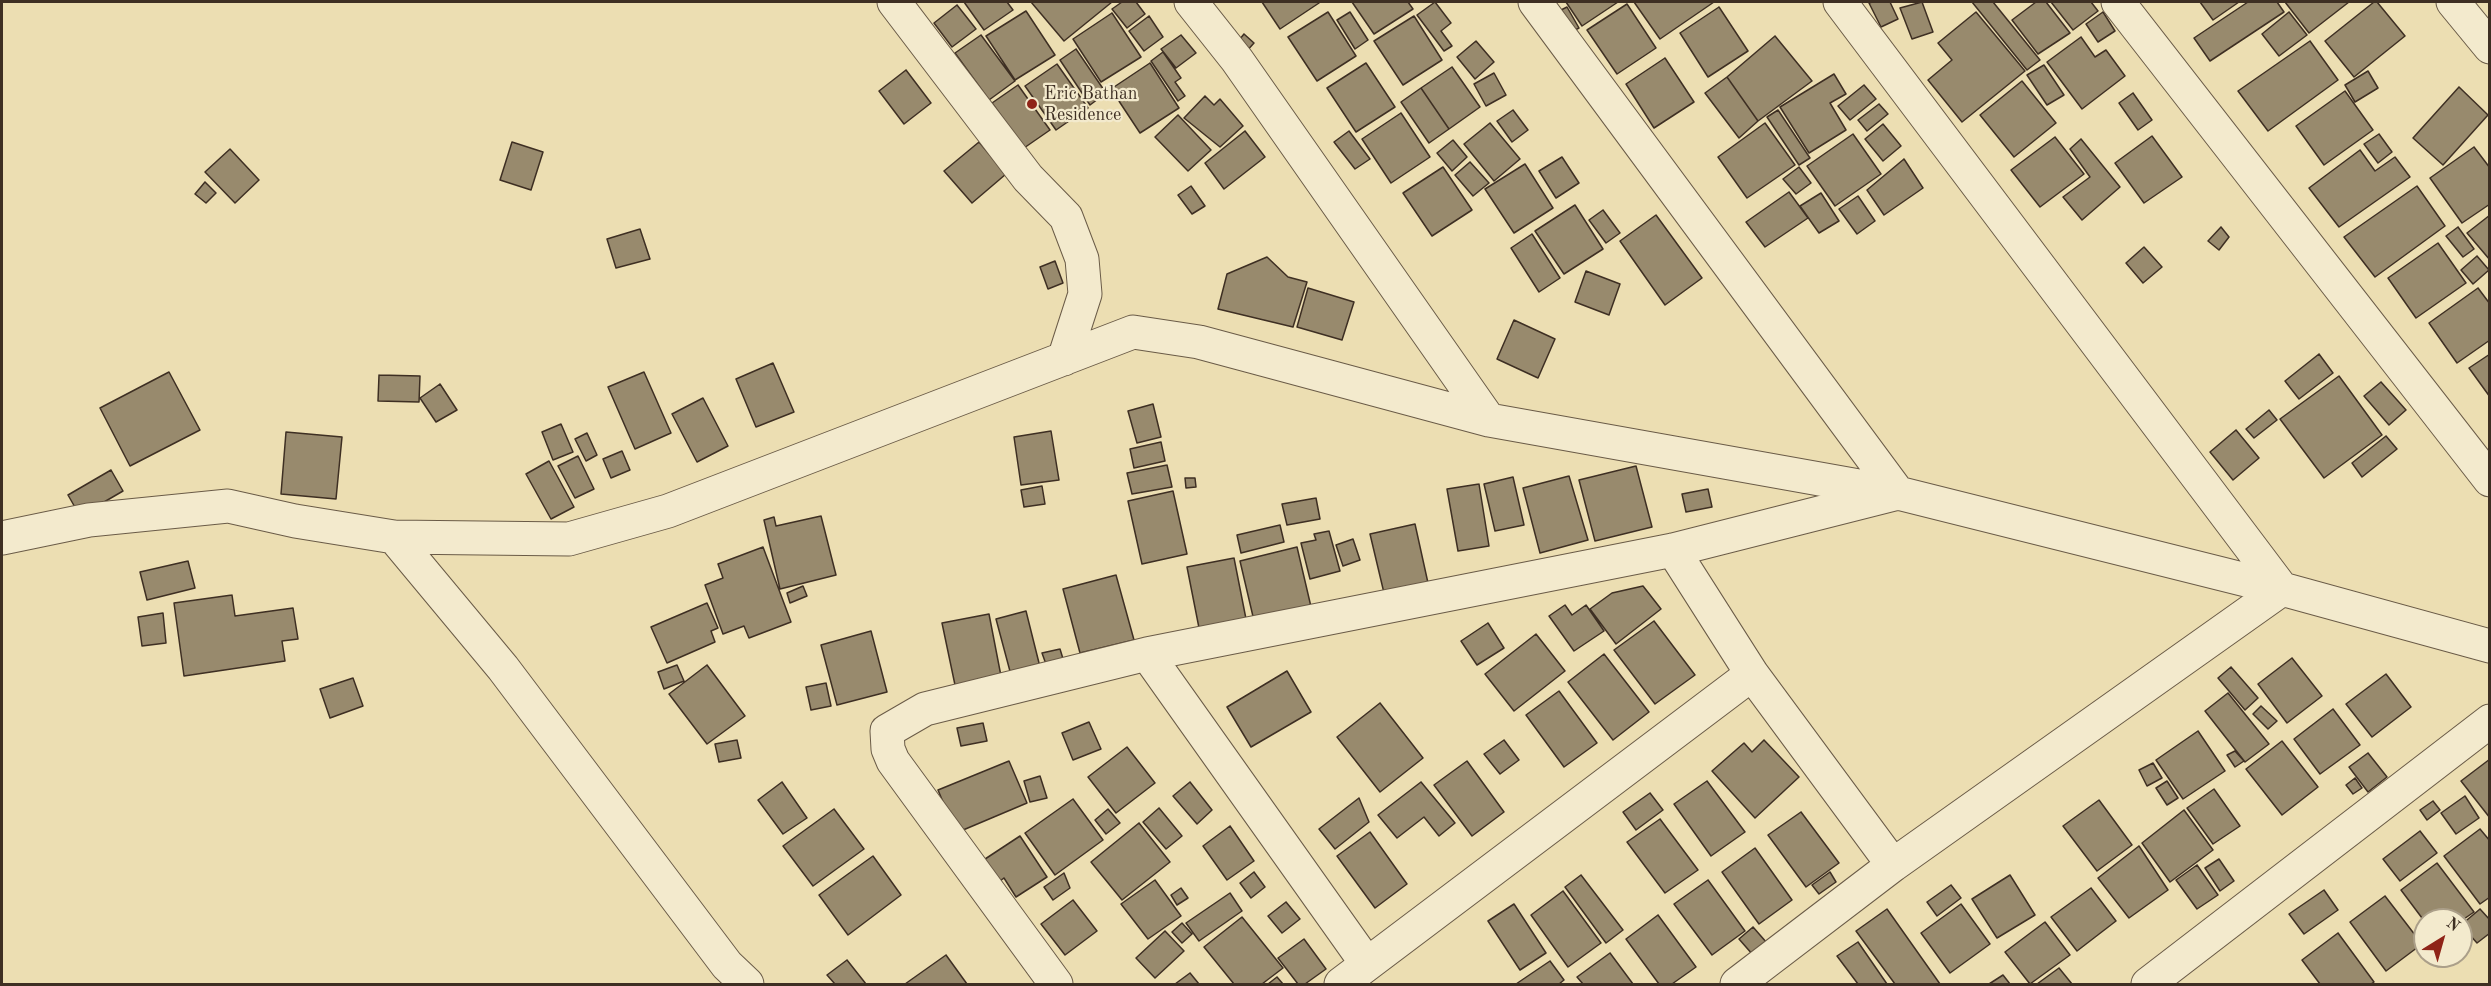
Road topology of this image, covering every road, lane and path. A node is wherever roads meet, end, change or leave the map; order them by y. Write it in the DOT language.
graph roads {
  1 [pos="894,2"];
  2 [pos="1191,2"];
  3 [pos="1535,2"];
  4 [pos="1840,2"];
  5 [pos="2118,2"];
  6 [pos="1064,359"];
  7 [pos="1489,420"];
  8 [pos="2490,480"];
  9 [pos="1898,493"];
  10 [pos="394,537"];
  11 [pos="2,538"];
  12 [pos="1673,550"];
  13 [pos="2282,589"];
  14 [pos="2490,646"];
  15 [pos="1148,654"];
  16 [pos="1752,674"];
  17 [pos="2490,721"];
  18 [pos="1893,865"];
  19 [pos="1367,964"];
  20 [pos="747,984"];
  21 [pos="1056,984"];
  22 [pos="1341,984"];
  23 [pos="1737,984"];
  24 [pos="2148,984"];
  1 -- 6 [label="street"];
  2 -- 7 [label="street"];
  3 -- 9 [label="street"];
  4 -- 13 [label="street"];
  5 -- 8 [label="street"];
  6 -- 7 [label="street"];
  6 -- 10 [label="street"];
  7 -- 9 [label="street"];
  9 -- 12 [label="street"];
  9 -- 13 [label="street"];
  10 -- 11 [label="street"];
  10 -- 20 [label="street"];
  12 -- 15 [label="street"];
  12 -- 16 [label="street"];
  13 -- 14 [label="street"];
  13 -- 18 [label="street"];
  15 -- 19 [label="street"];
  15 -- 21 [label="street"];
  16 -- 18 [label="street"];
  16 -- 19 [label="street"];
  17 -- 24 [label="street"];
  18 -- 23 [label="street"];
  19 -- 22 [label="street"];
}
